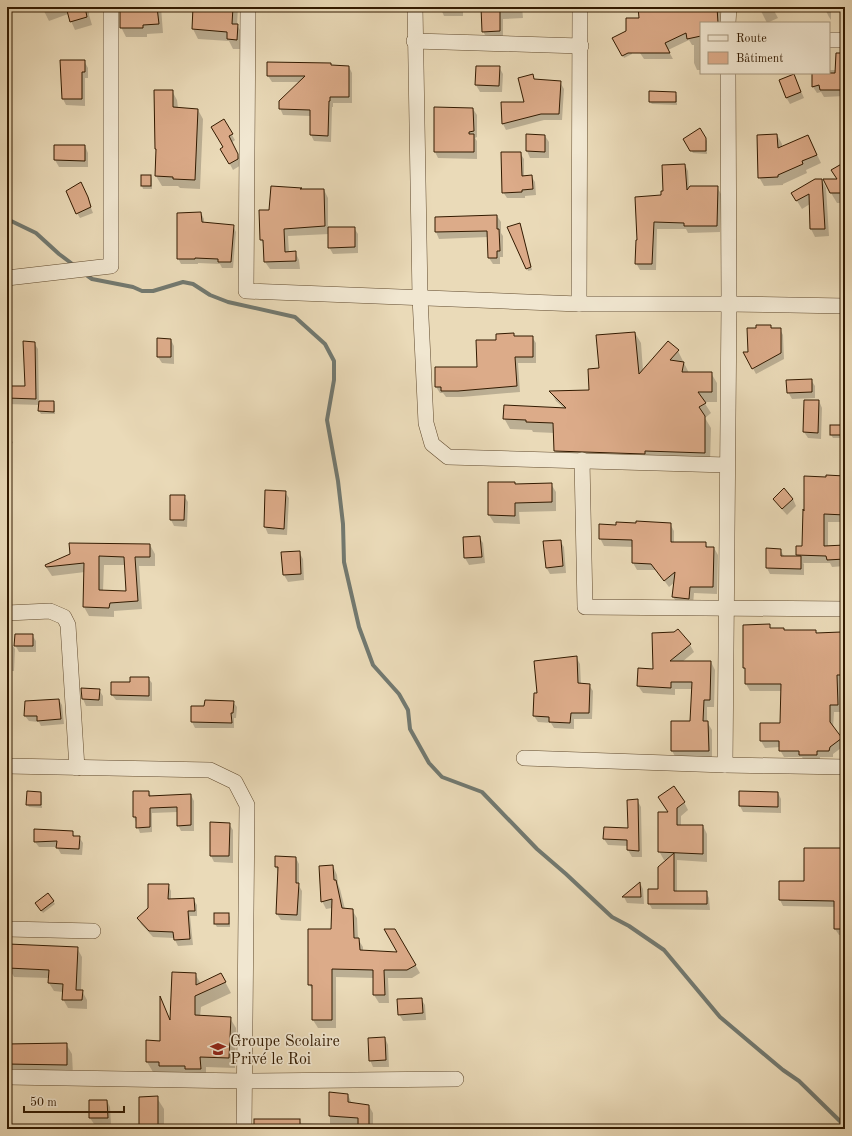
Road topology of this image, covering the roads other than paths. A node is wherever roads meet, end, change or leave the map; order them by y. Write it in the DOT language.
graph roads {
  1 [pos="111,7"];
  2 [pos="248,7"];
  3 [pos="415,7"];
  4 [pos="580,7"];
  5 [pos="729,7"];
  6 [pos="728,22"];
  7 [pos="830,40"];
  8 [pos="845,40"];
  9 [pos="414,41"];
  10 [pos="580,46"];
  11 [pos="728,74"];
  12 [pos="7,278"];
  13 [pos="420,297"];
  14 [pos="579,304"];
  15 [pos="729,304"];
  16 [pos="845,306"];
  17 [pos="582,460"];
  18 [pos="727,465"];
  19 [pos="726,609"];
  20 [pos="845,609"];
  21 [pos="7,613"];
  22 [pos="524,758"];
  23 [pos="725,765"];
  24 [pos="7,766"];
  25 [pos="845,767"];
  26 [pos="77,768"];
  27 [pos="7,929"];
  28 [pos="93,931"];
  29 [pos="7,1077"];
  30 [pos="456,1079"];
  31 [pos="244,1081"];
  32 [pos="244,1129"];
  1 -- 12 [label="street"];
  2 -- 13 [label="street"];
  3 -- 9 [label="street"];
  4 -- 10 [label="street"];
  5 -- 6 [label="street"];
  7 -- 8 [label="street"];
  9 -- 10 [label="street"];
  9 -- 13 [label="street"];
  10 -- 14 [label="street"];
  11 -- 15 [label="street"];
  13 -- 14 [label="street"];
  13 -- 17 [label="street"];
  14 -- 15 [label="street"];
  15 -- 16 [label="street"];
  15 -- 18 [label="street"];
  17 -- 18 [label="street"];
  17 -- 19 [label="street"];
  18 -- 19 [label="street"];
  19 -- 20 [label="street"];
  19 -- 23 [label="street"];
  21 -- 26 [label="street"];
  22 -- 23 [label="street"];
  23 -- 25 [label="street"];
  24 -- 26 [label="street"];
  26 -- 31 [label="street"];
  27 -- 28 [label="street"];
  29 -- 31 [label="street"];
  30 -- 31 [label="street"];
  31 -- 32 [label="street"];
}
